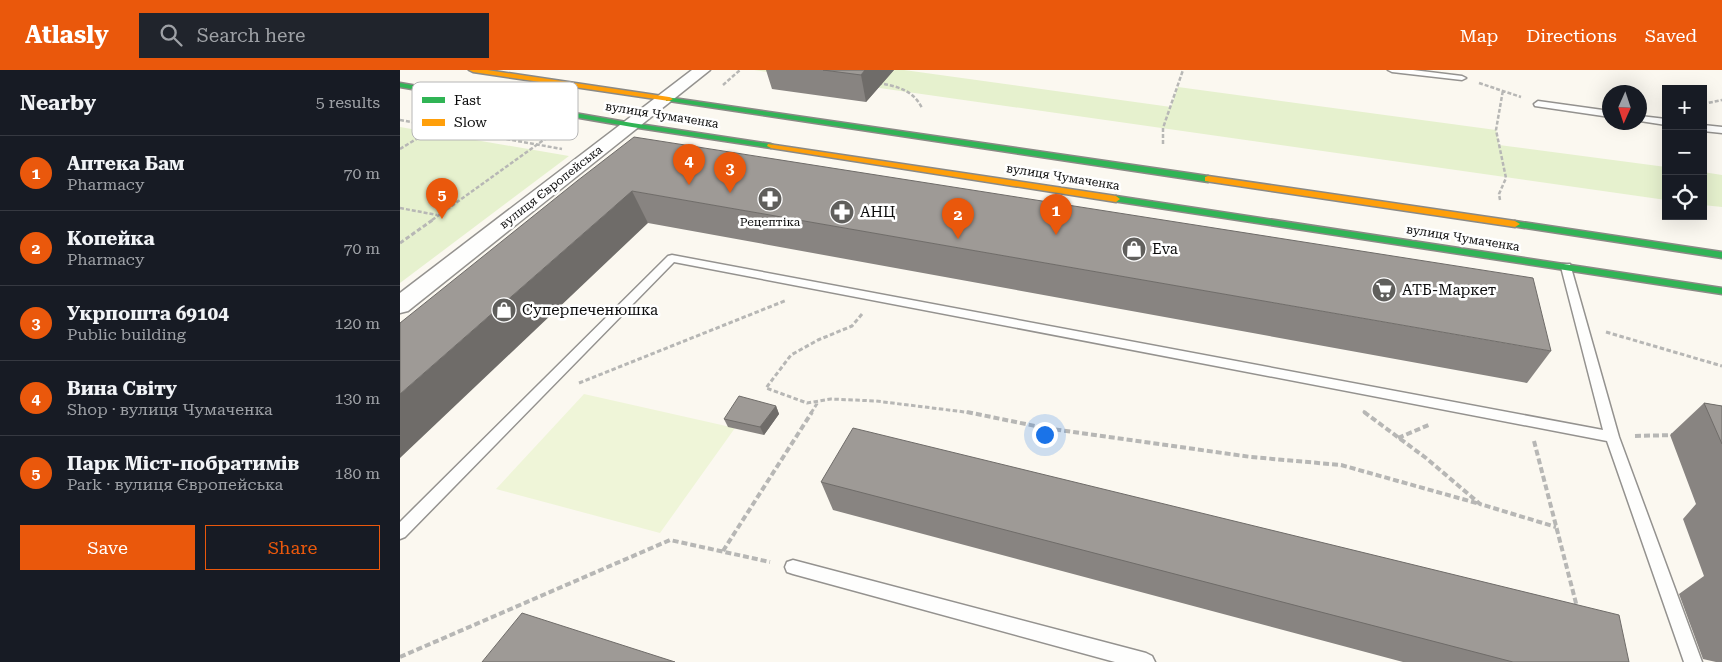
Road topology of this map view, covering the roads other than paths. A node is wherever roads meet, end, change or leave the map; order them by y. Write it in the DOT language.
graph roads {
  1 [pos="473,70"];
  2 [pos="702,70"];
  3 [pos="1392,70"];
  4 [pos="1462,78"];
  5 [pos="549,82"];
  6 [pos="578,86"];
  7 [pos="664,100"];
  8 [pos="1538,104"];
  9 [pos="1602,113"];
  10 [pos="578,116"];
  11 [pos="1647,119"];
  12 [pos="1662,121"];
  13 [pos="632,125"];
  14 [pos="1707,128"];
  15 [pos="1722,130"];
  16 [pos="1722,255"];
  17 [pos="1566,267"];
  18 [pos="1722,291"];
  19 [pos="400,305"];
  20 [pos="1612,437"];
  21 [pos="400,532"];
  22 [pos="793,567"];
  23 [pos="1146,662"];
  24 [pos="1693,662"];
  1 -- 5 [label="street, вулиця Чумаченка"];
  2 -- 7 [label="street, вулиця Європейська"];
  3 -- 4 [label="lane"];
  6 -- 7 [label="street, вулиця Чумаченка"];
  7 -- 13 [label="street, вулиця Європейська"];
  7 -- 16 [label="street, вулиця Чумаченка"];
  8 -- 9 [label="lane"];
  10 -- 13 [label="street, вулиця Чумаченка"];
  11 -- 12 [label="lane"];
  13 -- 17 [label="street, вулиця Чумаченка"];
  13 -- 19 [label="street, вулиця Європейська"];
  14 -- 15 [label="lane"];
  17 -- 18 [label="street, вулиця Чумаченка"];
  17 -- 20 [label="lane"];
  20 -- 21 [label="lane"];
  20 -- 24 [label="lane"];
  22 -- 23 [label="lane"];
}
